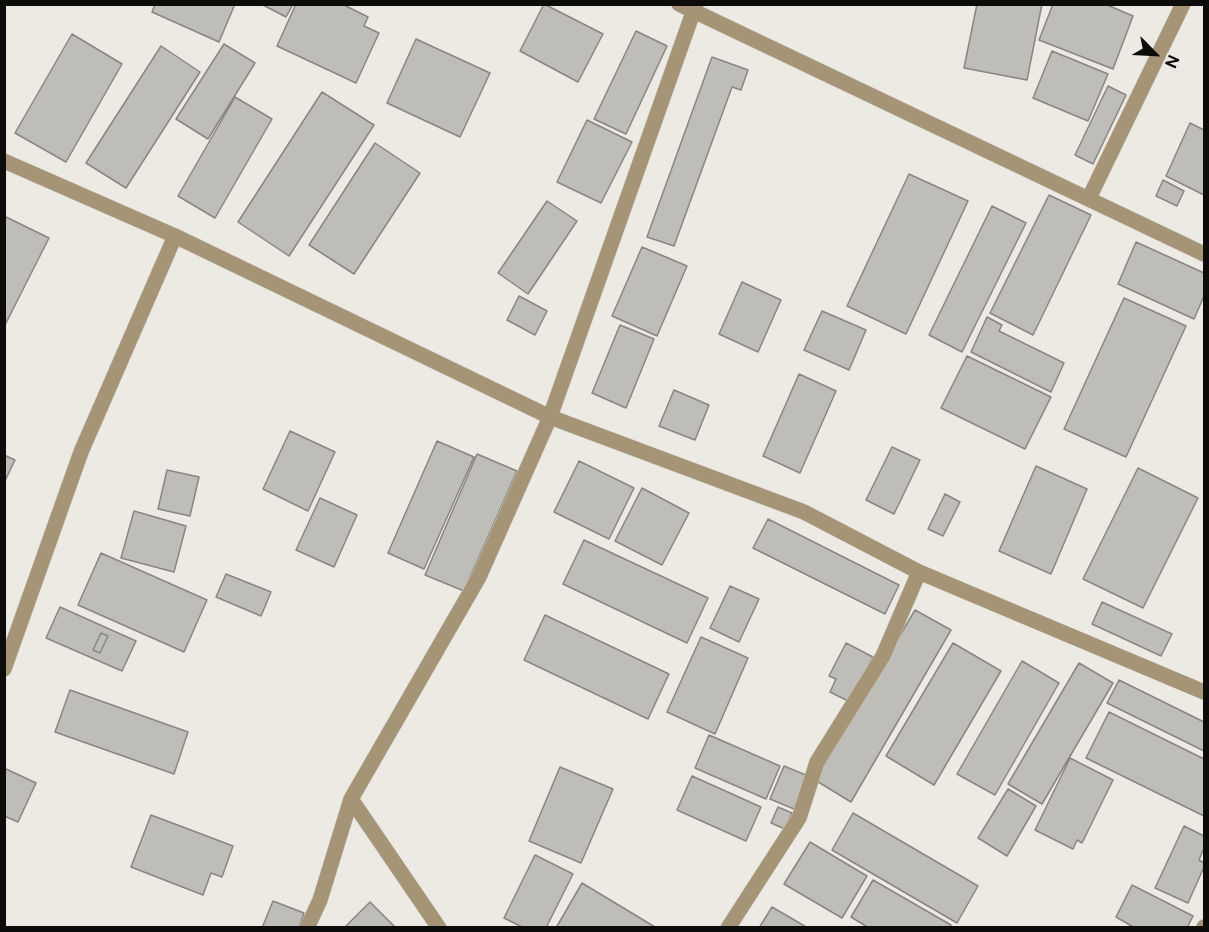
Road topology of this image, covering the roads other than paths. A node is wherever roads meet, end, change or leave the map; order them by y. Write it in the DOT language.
graph roads {
  1 [pos="679,4"];
  2 [pos="1183,4"];
  3 [pos="695,8"];
  4 [pos="4,161"];
  5 [pos="1089,198"];
  6 [pos="175,236"];
  7 [pos="1204,254"];
  8 [pos="550,417"];
  9 [pos="919,572"];
  10 [pos="4,669"];
  11 [pos="1204,692"];
  12 [pos="351,799"];
  13 [pos="307,927"];
  14 [pos="439,927"];
  15 [pos="728,927"];
  1 -- 3 [label="street"];
  2 -- 5 [label="street"];
  3 -- 5 [label="street"];
  3 -- 8 [label="street"];
  4 -- 6 [label="street"];
  5 -- 7 [label="street"];
  6 -- 8 [label="street"];
  6 -- 10 [label="street"];
  8 -- 9 [label="street"];
  8 -- 12 [label="street"];
  9 -- 11 [label="street"];
  9 -- 15 [label="street"];
  12 -- 13 [label="street"];
  12 -- 14 [label="street"];
}
